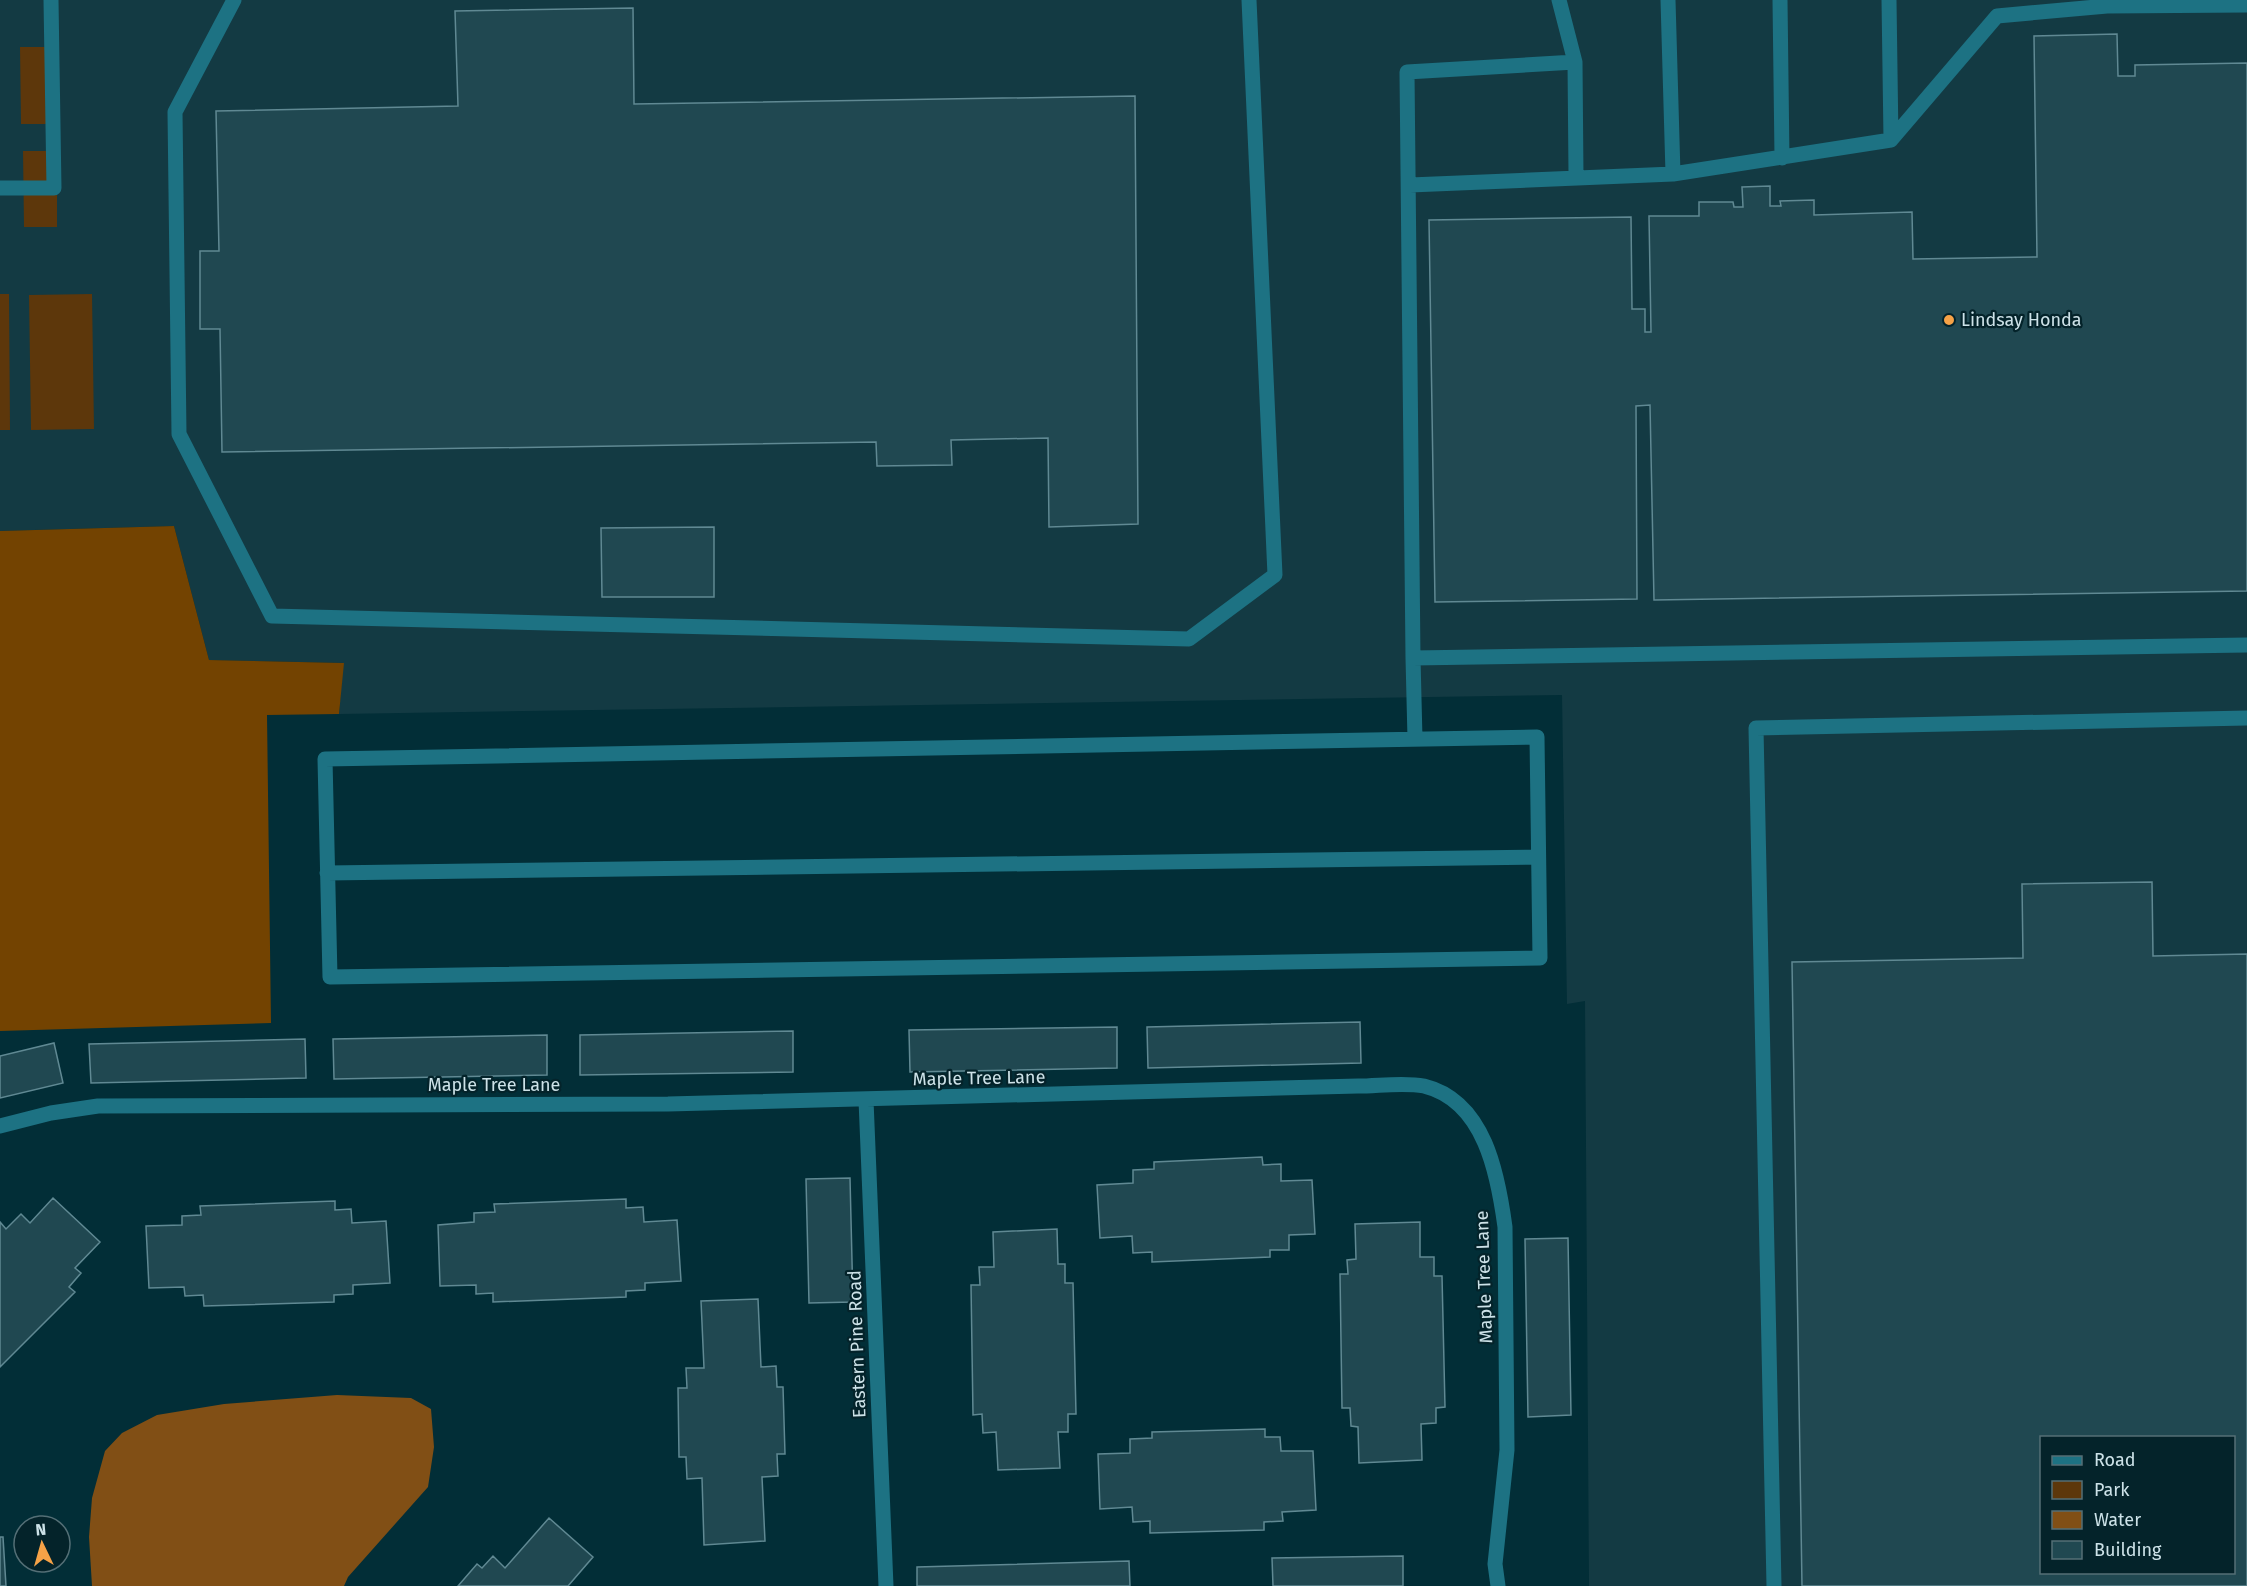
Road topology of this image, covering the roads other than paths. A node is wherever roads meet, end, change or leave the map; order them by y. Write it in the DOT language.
graph roads {
  1 [pos="51,0"];
  2 [pos="234,0"];
  3 [pos="1249,0"];
  4 [pos="1559,0"];
  5 [pos="1668,0"];
  6 [pos="1780,0"];
  7 [pos="1889,0"];
  8 [pos="1996,0"];
  9 [pos="2107,3"];
  10 [pos="2204,4"];
  11 [pos="2247,5"];
  12 [pos="1997,16"];
  13 [pos="1575,62"];
  14 [pos="1892,140"];
  15 [pos="1782,158"];
  16 [pos="1673,174"];
  17 [pos="1576,176"];
  18 [pos="1410,185"];
  19 [pos="0,188"];
  20 [pos="2247,645"];
  21 [pos="1413,658"];
  22 [pos="2247,718"];
  23 [pos="1415,739"];
  24 [pos="1538,857"];
  25 [pos="327,873"];
  26 [pos="866,1100"];
  27 [pos="2,1125"];
  28 [pos="886,1586"];
  29 [pos="1498,1586"];
  30 [pos="1774,1586"];
  1 -- 19 [label="street"];
  2 -- 3 [label="street"];
  4 -- 13 [label="street"];
  5 -- 16 [label="street"];
  6 -- 15 [label="street"];
  7 -- 14 [label="street"];
  8 -- 12 [label="street"];
  9 -- 10 [label="street"];
  9 -- 12 [label="street"];
  10 -- 11 [label="street"];
  12 -- 14 [label="street"];
  13 -- 17 [label="street"];
  13 -- 18 [label="street"];
  14 -- 15 [label="street"];
  15 -- 16 [label="street"];
  16 -- 17 [label="street"];
  17 -- 18 [label="street"];
  18 -- 21 [label="street"];
  20 -- 21 [label="street"];
  21 -- 23 [label="street"];
  22 -- 30 [label="street"];
  23 -- 24 [label="street"];
  23 -- 25 [label="street"];
  24 -- 25 [label="street"];
  24 -- 25 [label="street"];
  26 -- 27 [label="street, Maple Tree Lane"];
  26 -- 28 [label="street, Eastern Pine Road"];
  26 -- 29 [label="street, Maple Tree Lane"];
}
